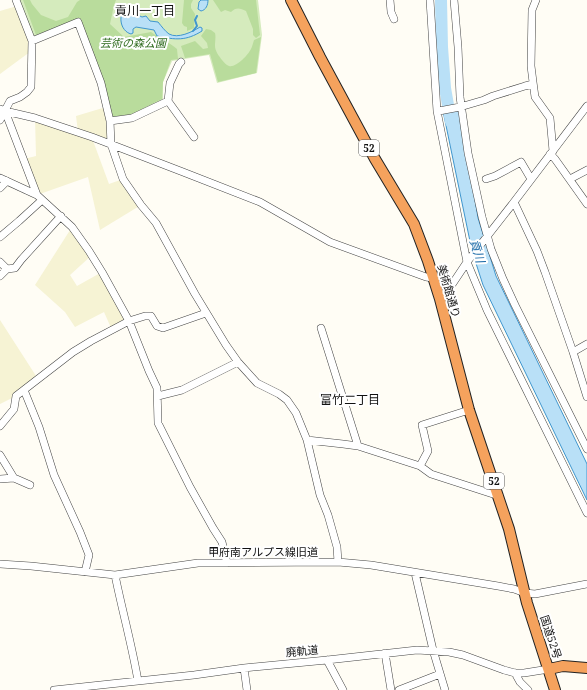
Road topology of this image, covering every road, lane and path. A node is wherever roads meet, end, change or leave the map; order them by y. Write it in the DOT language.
graph roads {
  1 [pos="16,0"];
  2 [pos="390,0"];
  3 [pos="430,0"];
  4 [pos="454,0"];
  5 [pos="536,0"];
  6 [pos="293,1"];
  7 [pos="394,19"];
  8 [pos="32,41"];
  9 [pos="181,62"];
  10 [pos="533,84"];
  11 [pos="168,101"];
  12 [pos="461,106"];
  13 [pos="587,106"];
  14 [pos="3,110"];
  15 [pos="439,111"];
  16 [pos="0,120"];
  17 [pos="110,121"];
  18 [pos="194,137"];
  19 [pos="111,144"];
  20 [pos="551,152"];
  21 [pos="587,170"];
  22 [pos="0,178"];
  23 [pos="486,179"];
  24 [pos="531,179"];
  25 [pos="570,179"];
  26 [pos="7,182"];
  27 [pos="0,188"];
  28 [pos="40,198"];
  29 [pos="514,202"];
  30 [pos="587,204"];
  31 [pos="61,216"];
  32 [pos="0,237"];
  33 [pos="487,237"];
  34 [pos="0,262"];
  35 [pos="467,262"];
  36 [pos="7,269"];
  37 [pos="0,276"];
  38 [pos="433,278"];
  39 [pos="440,299"];
  40 [pos="206,313"];
  41 [pos="129,321"];
  42 [pos="321,328"];
  43 [pos="587,344"];
  44 [pos="573,352"];
  45 [pos="238,362"];
  46 [pos="24,390"];
  47 [pos="158,396"];
  48 [pos="587,397"];
  49 [pos="470,410"];
  50 [pos="0,426"];
  51 [pos="307,440"];
  52 [pos="358,446"];
  53 [pos="587,449"];
  54 [pos="0,455"];
  55 [pos="420,466"];
  56 [pos="14,478"];
  57 [pos="0,479"];
  58 [pos="30,485"];
  59 [pos="498,496"];
  60 [pos="587,513"];
  61 [pos="338,562"];
  62 [pos="227,563"];
  63 [pos="0,564"];
  64 [pos="85,572"];
  65 [pos="415,573"];
  66 [pos="115,575"];
  67 [pos="587,584"];
  68 [pos="525,593"];
  69 [pos="530,612"];
  70 [pos="433,650"];
  71 [pos="385,653"];
  72 [pos="326,660"];
  73 [pos="244,668"];
  74 [pos="587,668"];
  75 [pos="549,669"];
  76 [pos="515,673"];
  77 [pos="440,674"];
  78 [pos="138,681"];
  79 [pos="99,688"];
  80 [pos="54,690"];
  81 [pos="247,690"];
  82 [pos="343,690"];
  83 [pos="391,690"];
  84 [pos="399,690"];
  85 [pos="445,690"];
  86 [pos="528,690"];
  87 [pos="555,690"];
  1 -- 8 [label="street"];
  2 -- 7 [label="street"];
  3 -- 35 [label="street"];
  4 -- 12 [label="street"];
  5 -- 10 [label="street"];
  6 -- 38 [label="highway, 美術館通り / 52"];
  8 -- 14 [label="street"];
  8 -- 17 [label="street"];
  9 -- 11 [label="street"];
  10 -- 12 [label="street"];
  10 -- 20 [label="street"];
  11 -- 17 [label="street"];
  11 -- 18 [label="street"];
  12 -- 15 [label="street"];
  12 -- 33 [label="street"];
  13 -- 20 [label="street"];
  14 -- 16 [label="street"];
  14 -- 19 [label="street"];
  14 -- 28 [label="street"];
  17 -- 19 [label="street"];
  19 -- 38 [label="street"];
  19 -- 40 [label="street"];
  20 -- 24 [label="street"];
  20 -- 25 [label="street"];
  21 -- 25 [label="street"];
  22 -- 26 [label="street"];
  23 -- 24 [label="street"];
  24 -- 29 [label="street"];
  25 -- 30 [label="street"];
  26 -- 27 [label="street"];
  26 -- 28 [label="street"];
  28 -- 31 [label="street"];
  28 -- 32 [label="street"];
  29 -- 33 [label="street"];
  29 -- 44 [label="street"];
  31 -- 36 [label="street"];
  31 -- 41 [label="street"];
  33 -- 35 [label="street"];
  33 -- 53 [label="street"];
  34 -- 36 [label="street"];
  35 -- 39 [label="street"];
  35 -- 60 [label="street"];
  36 -- 37 [label="street"];
  38 -- 39 [label="highway, 美術館通り / 52"];
  39 -- 49 [label="highway, 美術館通り / 52"];
  40 -- 41 [label="street"];
  40 -- 45 [label="street"];
  41 -- 46 [label="street"];
  41 -- 47 [label="street"];
  42 -- 52 [label="street"];
  43 -- 44 [label="street"];
  44 -- 48 [label="street"];
  45 -- 47 [label="street"];
  45 -- 51 [label="street"];
  46 -- 50 [label="street"];
  46 -- 64 [label="street"];
  47 -- 62 [label="street"];
  49 -- 55 [label="street"];
  49 -- 59 [label="highway, 美術館通り / 52"];
  51 -- 52 [label="street"];
  51 -- 61 [label="street"];
  52 -- 55 [label="street"];
  54 -- 56 [label="street"];
  55 -- 59 [label="street"];
  56 -- 57 [label="street"];
  56 -- 58 [label="street"];
  59 -- 68 [label="highway, 美術館通り / 52"];
  61 -- 62 [label="street, 甲府南アルプス線旧道"];
  61 -- 65 [label="street, 甲府南アルプス線旧道"];
  62 -- 66 [label="street, 甲府南アルプス線旧道"];
  63 -- 64 [label="street, 甲府南アルプス線旧道"];
  64 -- 66 [label="street, 甲府南アルプス線旧道"];
  65 -- 68 [label="street, 甲府南アルプス線旧道"];
  65 -- 70 [label="street"];
  66 -- 78 [label="street"];
  67 -- 68 [label="street, 甲府南アルプス線旧道"];
  68 -- 69 [label="highway, 美術館通り / 52"];
  69 -- 75 [label="highway, 国道52号 / 52"];
  70 -- 71 [label="street, 廃軌道"];
  70 -- 76 [label="street, 廃軌道"];
  70 -- 77 [label="street"];
  71 -- 72 [label="street, 廃軌道"];
  71 -- 83 [label="street"];
  72 -- 73 [label="street, 廃軌道"];
  72 -- 82 [label="street"];
  73 -- 78 [label="street, 廃軌道"];
  73 -- 81 [label="street"];
  74 -- 75 [label="highway, 国道52号"];
  75 -- 76 [label="street, 廃軌道"];
  75 -- 87 [label="highway, 国道52号 / 52"];
  76 -- 86 [label="street"];
  77 -- 84 [label="street"];
  77 -- 85 [label="street"];
  78 -- 79 [label="street, 廃軌道"];
  79 -- 80 [label="street, 廃軌道"];
}
